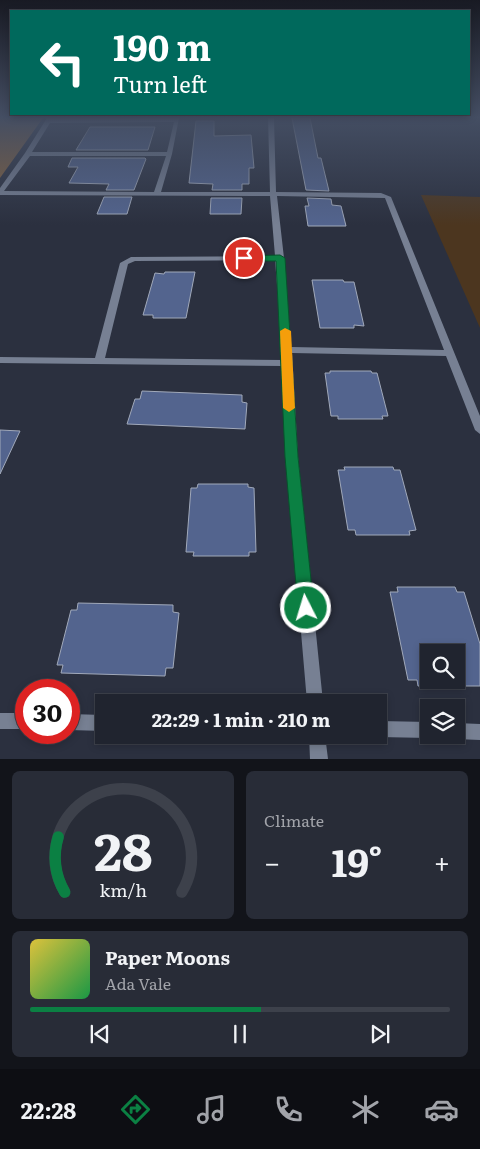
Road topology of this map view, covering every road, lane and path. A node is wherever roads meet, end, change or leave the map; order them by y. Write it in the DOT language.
graph roads {
  1 [pos="271,153"];
  2 [pos="28,154"];
  3 [pos="169,154"];
  4 [pos="156,192"];
  5 [pos="0,193"];
  6 [pos="273,194"];
  7 [pos="280,258"];
  8 [pos="287,350"];
  9 [pos="449,353"];
  10 [pos="0,360"];
  11 [pos="99,362"];
  12 [pos="286,364"];
  13 [pos="480,430"];
  14 [pos="313,694"];
  15 [pos="0,721"];
  16 [pos="15,721"];
  17 [pos="80,722"];
  18 [pos="95,722"];
  19 [pos="387,729"];
  20 [pos="420,730"];
  21 [pos="465,731"];
  22 [pos="480,732"];
  23 [pos="318,744"];
  24 [pos="319,759"];
  1 -- 6 [label="street"];
  2 -- 3 [label="street"];
  2 -- 5 [label="street"];
  3 -- 4 [label="street"];
  4 -- 5 [label="street"];
  4 -- 6 [label="street"];
  6 -- 7 [label="street"];
  6 -- 9 [label="street"];
  7 -- 8 [label="street"];
  7 -- 11 [label="street"];
  8 -- 9 [label="street"];
  8 -- 12 [label="street"];
  9 -- 13 [label="street"];
  10 -- 11 [label="street"];
  11 -- 12 [label="street"];
  12 -- 14 [label="street"];
  15 -- 16 [label="street"];
  17 -- 18 [label="street"];
  19 -- 20 [label="street"];
  21 -- 22 [label="street"];
  23 -- 24 [label="street"];
}
